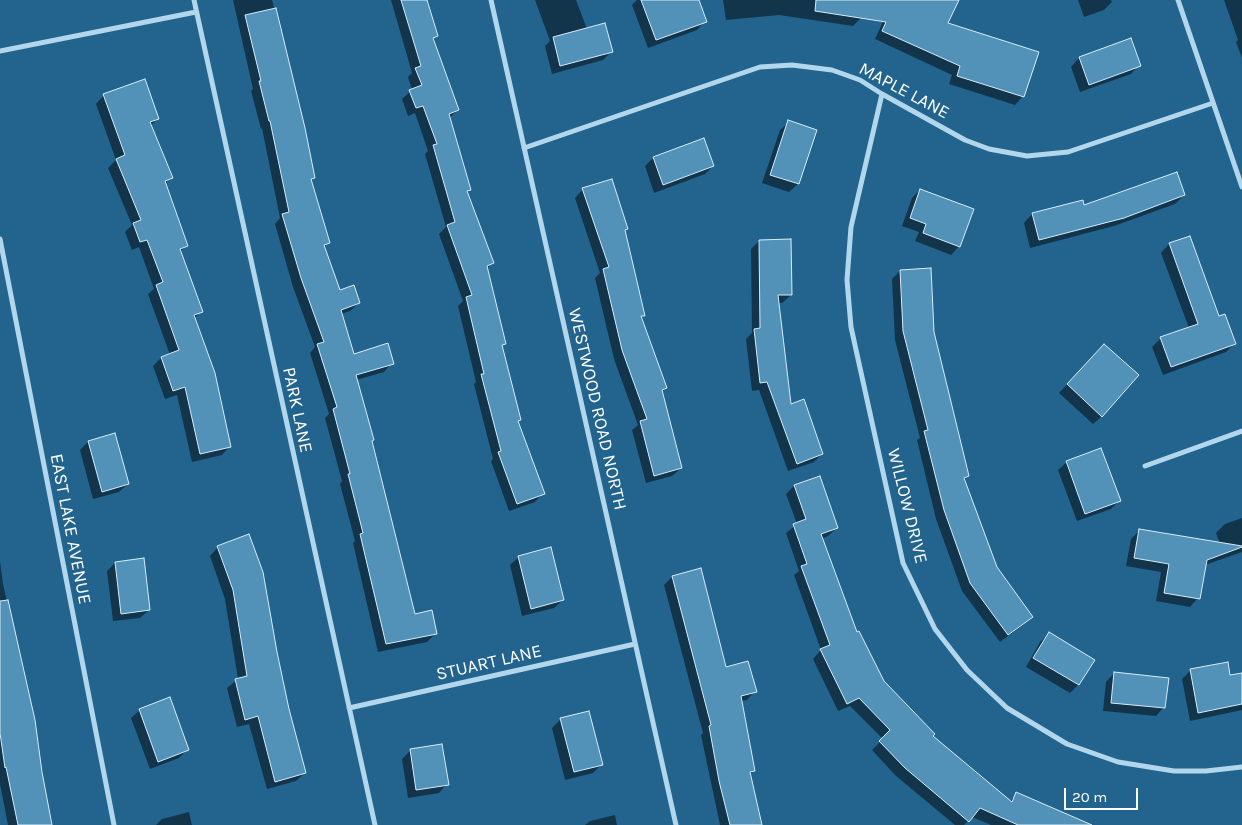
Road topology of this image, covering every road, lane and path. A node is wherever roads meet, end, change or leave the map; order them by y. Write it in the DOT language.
graph roads {
  1 [pos="194,0"];
  2 [pos="491,0"];
  3 [pos="1178,0"];
  4 [pos="196,12"];
  5 [pos="0,51"];
  6 [pos="882,94"];
  7 [pos="1213,102"];
  8 [pos="524,148"];
  9 [pos="1242,188"];
  10 [pos="0,239"];
  11 [pos="1242,431"];
  12 [pos="1145,466"];
  13 [pos="635,644"];
  14 [pos="349,708"];
  15 [pos="1242,767"];
  16 [pos="114,825"];
  17 [pos="375,825"];
  18 [pos="676,825"];
  1 -- 4 [label="street, PARK LANE"];
  2 -- 8 [label="street, WESTWOOD ROAD NORTH"];
  3 -- 7 [label="street"];
  4 -- 5 [label="street"];
  4 -- 14 [label="street, PARK LANE"];
  6 -- 7 [label="street, MAPLE LANE"];
  6 -- 8 [label="street, MAPLE LANE"];
  6 -- 15 [label="street, WILLOW DRIVE"];
  7 -- 9 [label="street"];
  8 -- 13 [label="street, WESTWOOD ROAD NORTH"];
  10 -- 16 [label="street, EAST LAKE AVENUE"];
  11 -- 12 [label="street"];
  13 -- 14 [label="street, STUART LANE"];
  13 -- 18 [label="street, WESTWOOD ROAD NORTH"];
  14 -- 17 [label="street, PARK LANE"];
}
